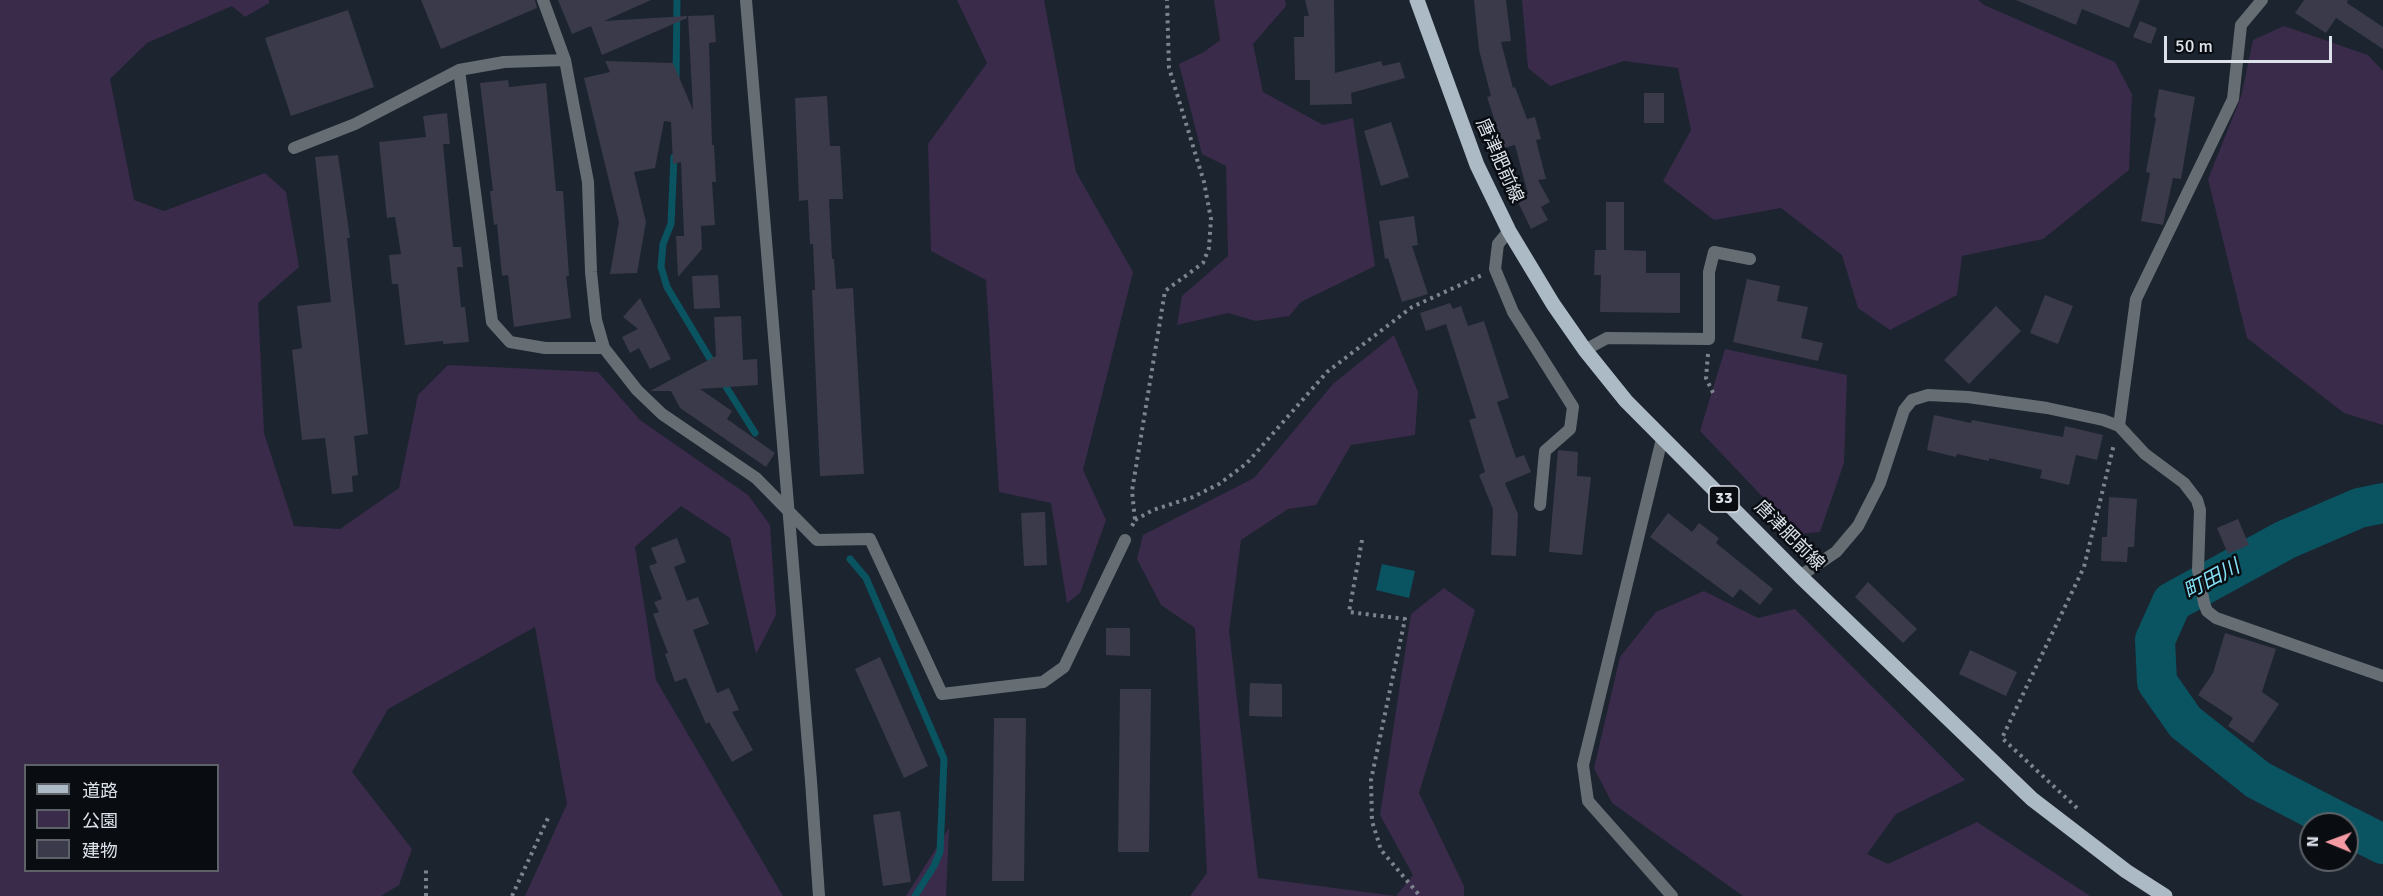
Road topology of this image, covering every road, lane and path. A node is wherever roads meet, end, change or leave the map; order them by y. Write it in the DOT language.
graph roads {
  1 [pos="543,0"];
  2 [pos="746,0"];
  3 [pos="1167,0"];
  4 [pos="1417,0"];
  5 [pos="2262,0"];
  6 [pos="565,60"];
  7 [pos="459,69"];
  8 [pos="294,148"];
  9 [pos="1509,231"];
  10 [pos="1750,259"];
  11 [pos="1495,269"];
  12 [pos="1709,339"];
  13 [pos="604,348"];
  14 [pos="1585,350"];
  15 [pos="1714,397"];
  16 [pos="2119,426"];
  17 [pos="1662,440"];
  18 [pos="1540,505"];
  19 [pos="788,512"];
  20 [pos="1135,520"];
  21 [pos="1125,540"];
  22 [pos="1362,540"];
  23 [pos="1800,576"];
  24 [pos="2383,676"];
  25 [pos="2086,815"];
  26 [pos="548,818"];
  27 [pos="426,868"];
  28 [pos="426,896"];
  29 [pos="513,896"];
  30 [pos="819,896"];
  31 [pos="1420,896"];
  32 [pos="1672,896"];
  33 [pos="2165,896"];
  1 -- 6 [label="street"];
  2 -- 19 [label="street"];
  3 -- 20 [label="path"];
  4 -- 9 [label="main road, 唐津肥前線 / 33"];
  5 -- 16 [label="street"];
  6 -- 7 [label="street"];
  6 -- 13 [label="street"];
  7 -- 8 [label="street"];
  7 -- 13 [label="street"];
  9 -- 11 [label="street"];
  9 -- 14 [label="main road, 唐津肥前線 / 33"];
  10 -- 12 [label="street"];
  11 -- 18 [label="street"];
  11 -- 20 [label="path"];
  12 -- 14 [label="street"];
  12 -- 15 [label="path"];
  13 -- 19 [label="street"];
  14 -- 17 [label="main road, 唐津肥前線 / 33"];
  16 -- 23 [label="street"];
  16 -- 24 [label="street"];
  16 -- 25 [label="path"];
  17 -- 23 [label="main road, 唐津肥前線 / 33"];
  17 -- 32 [label="street"];
  19 -- 21 [label="street"];
  19 -- 30 [label="street"];
  20 -- 21 [label="path"];
  22 -- 31 [label="path"];
  23 -- 33 [label="main road, 唐津肥前線 / 33"];
  26 -- 29 [label="path"];
  27 -- 28 [label="path"];
}
